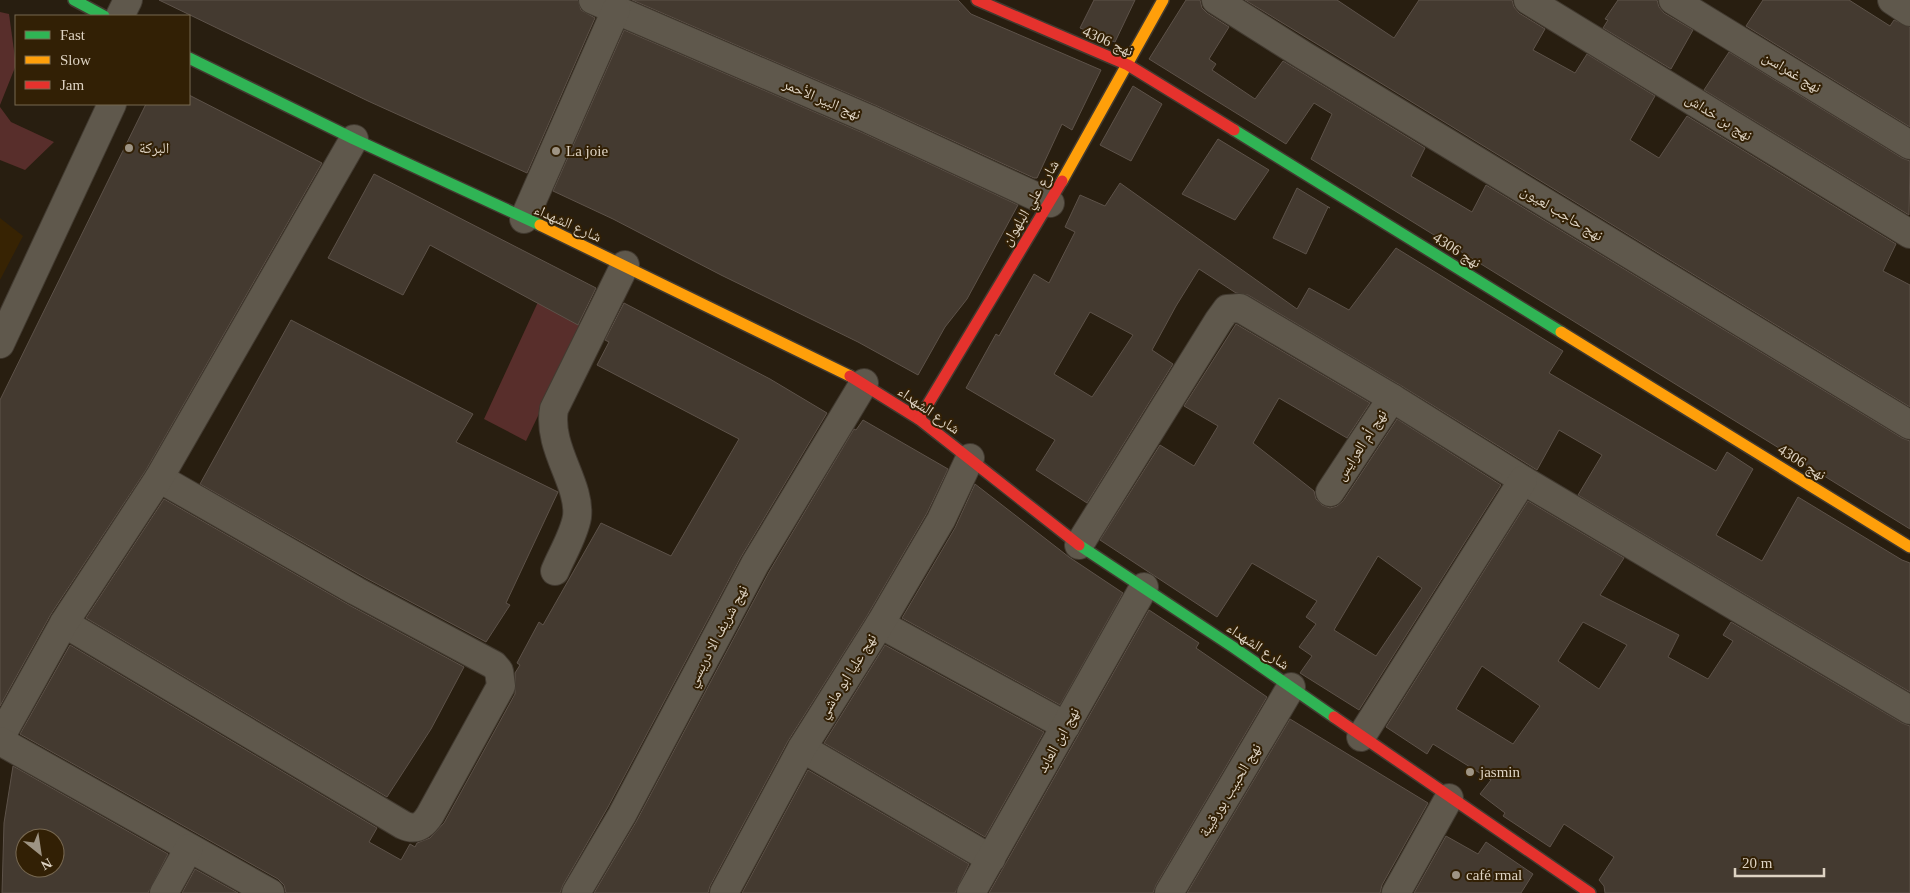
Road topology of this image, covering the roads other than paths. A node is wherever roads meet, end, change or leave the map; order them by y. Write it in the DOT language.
graph roads {
  1 [pos="74,0"];
  2 [pos="128,0"];
  3 [pos="977,0"];
  4 [pos="1163,0"];
  5 [pos="1216,0"];
  6 [pos="1528,0"];
  7 [pos="1673,0"];
  8 [pos="1892,0"];
  9 [pos="604,5"];
  10 [pos="1910,12"];
  11 [pos="102,15"];
  12 [pos="120,15"];
  13 [pos="190,58"];
  14 [pos="1128,65"];
  15 [pos="112,105"];
  16 [pos="354,139"];
  17 [pos="1910,145"];
  18 [pos="1050,203"];
  19 [pos="524,219"];
  20 [pos="1910,234"];
  21 [pos="625,265"];
  22 [pos="0,344"];
  23 [pos="864,383"];
  24 [pos="1392,398"];
  25 [pos="918,419"];
  26 [pos="1910,425"];
  27 [pos="970,458"];
  28 [pos="159,478"];
  29 [pos="1522,480"];
  30 [pos="1330,492"];
  31 [pos="1079,545"];
  32 [pos="1910,547"];
  33 [pos="555,571"];
  34 [pos="1144,587"];
  35 [pos="64,624"];
  36 [pos="880,624"];
  37 [pos="1291,687"];
  38 [pos="1910,710"];
  39 [pos="1066,726"];
  40 [pos="1361,737"];
  41 [pos="0,740"];
  42 [pos="802,748"];
  43 [pos="1449,798"];
  44 [pos="189,848"];
  45 [pos="991,859"];
  46 [pos="253,889"];
  47 [pos="164,893"];
  48 [pos="576,893"];
  49 [pos="724,893"];
  50 [pos="971,893"];
  51 [pos="1169,893"];
  52 [pos="1396,893"];
  53 [pos="1590,893"];
  1 -- 11 [label="street"];
  2 -- 12 [label="street"];
  3 -- 14 [label="street, نهج 4306"];
  4 -- 14 [label="street, شارع علي البلهوان"];
  5 -- 26 [label="street, نهج حاجب لعيون"];
  6 -- 20 [label="street, نهج بن خداش"];
  7 -- 17 [label="street, نهج غمراسن"];
  8 -- 10 [label="street"];
  9 -- 18 [label="street, نهج البير الأحمر"];
  9 -- 19 [label="street"];
  13 -- 16 [label="street, شارع الشهداء"];
  14 -- 18 [label="street, شارع علي البلهوان"];
  14 -- 32 [label="street, نهج 4306"];
  15 -- 22 [label="street"];
  16 -- 19 [label="street, شارع الشهداء"];
  16 -- 28 [label="street"];
  18 -- 25 [label="street, شارع علي البلهوان"];
  19 -- 21 [label="street, شارع الشهداء"];
  21 -- 23 [label="street, شارع الشهداء"];
  21 -- 33 [label="street"];
  23 -- 25 [label="street, شارع الشهداء"];
  23 -- 48 [label="street, نهج شريف الا دريسي"];
  24 -- 29 [label="street"];
  24 -- 30 [label="street, نهج أم العرايس"];
  24 -- 31 [label="street"];
  25 -- 27 [label="street, شارع الشهداء"];
  27 -- 31 [label="street, شارع الشهداء"];
  27 -- 36 [label="street, نهج عليا ابو ماشي"];
  28 -- 35 [label="street"];
  28 -- 35 [label="street"];
  29 -- 38 [label="street"];
  29 -- 40 [label="street"];
  31 -- 34 [label="street, شارع الشهداء"];
  34 -- 37 [label="street, شارع الشهداء"];
  34 -- 39 [label="street, نهج ابن العابد"];
  35 -- 41 [label="street"];
  36 -- 39 [label="street"];
  36 -- 42 [label="street, نهج عليا ابو ماشي"];
  37 -- 40 [label="street, شارع الشهداء"];
  37 -- 51 [label="street, نهج الحبيب بورقيبة"];
  39 -- 45 [label="street, نهج ابن العابد"];
  40 -- 43 [label="street, شارع الشهداء"];
  41 -- 44 [label="street"];
  42 -- 45 [label="street"];
  42 -- 49 [label="street, نهج عليا ابو ماشي"];
  43 -- 52 [label="street"];
  43 -- 53 [label="street, شارع الشهداء"];
  44 -- 46 [label="street"];
  44 -- 47 [label="street"];
  45 -- 50 [label="street, نهج ابن العابد"];
}
